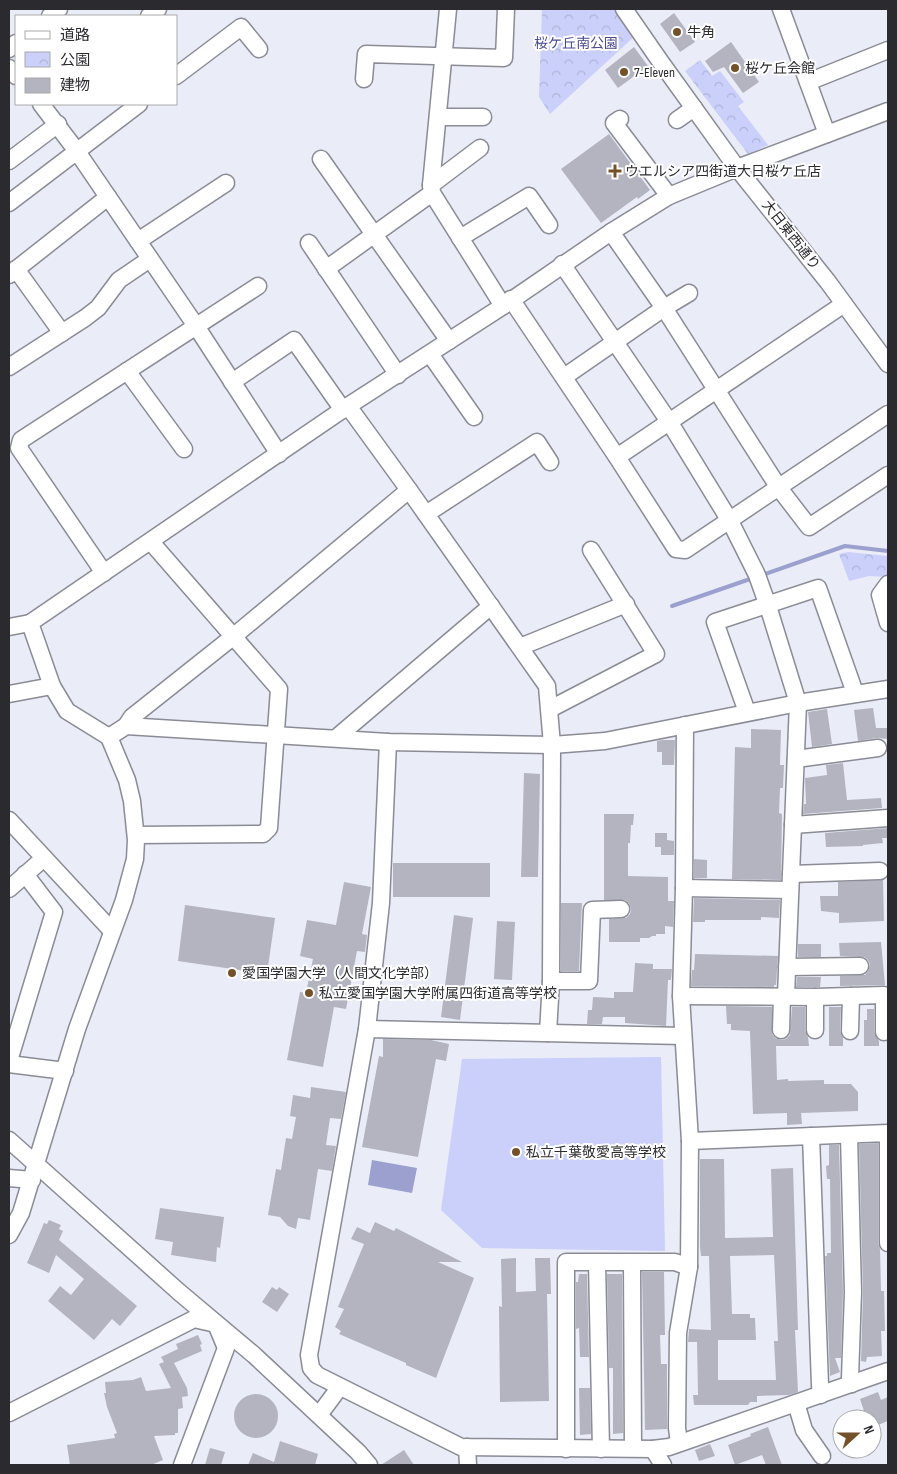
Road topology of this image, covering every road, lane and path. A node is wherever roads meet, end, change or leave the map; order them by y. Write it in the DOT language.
graph roads {
  1 [pos="448,9"];
  2 [pos="506,9"];
  3 [pos="624,9"];
  4 [pos="781,9"];
  5 [pos="259,48"];
  6 [pos="888,50"];
  7 [pos="444,57"];
  8 [pos="178,74"];
  9 [pos="364,79"];
  10 [pos="808,82"];
  11 [pos="42,105"];
  12 [pos="138,105"];
  13 [pos="694,108"];
  14 [pos="888,111"];
  15 [pos="438,117"];
  16 [pos="483,117"];
  17 [pos="620,119"];
  18 [pos="677,120"];
  19 [pos="58,124"];
  20 [pos="827,134"];
  21 [pos="480,148"];
  22 [pos="76,150"];
  23 [pos="321,159"];
  24 [pos="9,161"];
  25 [pos="738,168"];
  26 [pos="226,183"];
  27 [pos="431,189"];
  28 [pos="669,196"];
  29 [pos="108,197"];
  30 [pos="9,203"];
  31 [pos="549,225"];
  32 [pos="611,232"];
  33 [pos="373,235"];
  34 [pos="460,238"];
  35 [pos="138,241"];
  36 [pos="309,243"];
  37 [pos="150,259"];
  38 [pos="562,264"];
  39 [pos="326,269"];
  40 [pos="13,272"];
  41 [pos="258,286"];
  42 [pos="689,293"];
  43 [pos="507,302"];
  44 [pos="844,304"];
  45 [pos="664,308"];
  46 [pos="196,326"];
  47 [pos="62,333"];
  48 [pos="449,341"];
  49 [pos="616,342"];
  50 [pos="430,354"];
  51 [pos="888,364"];
  52 [pos="9,367"];
  53 [pos="127,371"];
  54 [pos="398,375"];
  55 [pos="564,377"];
  56 [pos="232,382"];
  57 [pos="717,390"];
  58 [pos="346,408"];
  59 [pos="888,414"];
  60 [pos="474,417"];
  61 [pos="670,423"];
  62 [pos="184,449"];
  63 [pos="278,454"];
  64 [pos="617,457"];
  65 [pos="550,462"];
  66 [pos="888,475"];
  67 [pos="779,488"];
  68 [pos="410,490"];
  69 [pos="426,514"];
  70 [pos="730,521"];
  71 [pos="151,542"];
  72 [pos="591,550"];
  73 [pos="104,573"];
  74 [pos="888,584"];
  75 [pos="626,604"];
  76 [pos="491,606"];
  77 [pos="768,606"];
  78 [pos="888,622"];
  79 [pos="30,623"];
  80 [pos="9,627"];
  81 [pos="234,636"];
  82 [pos="520,647"];
  83 [pos="52,686"];
  84 [pos="888,689"];
  85 [pos="855,693"];
  86 [pos="9,694"];
  87 [pos="798,703"];
  88 [pos="550,708"];
  89 [pos="747,712"];
  90 [pos="685,725"];
  91 [pos="126,726"];
  92 [pos="276,735"];
  93 [pos="109,737"];
  94 [pos="336,738"];
  95 [pos="388,742"];
  96 [pos="552,745"];
  97 [pos="878,748"];
  98 [pos="796,759"];
  99 [pos="888,818"];
  100 [pos="9,820"];
  101 [pos="793,825"];
  102 [pos="136,835"];
  103 [pos="44,858"];
  104 [pos="880,871"];
  105 [pos="25,874"];
  106 [pos="791,882"];
  107 [pos="684,888"];
  108 [pos="9,889"];
  109 [pos="621,910"];
  110 [pos="112,932"];
  111 [pos="860,966"];
  112 [pos="787,967"];
  113 [pos="551,981"];
  114 [pos="681,996"];
  115 [pos="784,996"];
  116 [pos="851,996"];
  117 [pos="815,997"];
  118 [pos="367,1029"];
  119 [pos="781,1030"];
  120 [pos="815,1030"];
  121 [pos="850,1031"];
  122 [pos="884,1032"];
  123 [pos="548,1033"];
  124 [pos="683,1036"];
  125 [pos="9,1062"];
  126 [pos="65,1071"];
  127 [pos="849,1135"];
  128 [pos="811,1136"];
  129 [pos="9,1140"];
  130 [pos="690,1141"];
  131 [pos="34,1173"];
  132 [pos="9,1178"];
  133 [pos="15,1211"];
  134 [pos="9,1235"];
  135 [pos="888,1243"];
  136 [pos="632,1262"];
  137 [pos="597,1263"];
  138 [pos="690,1266"];
  139 [pos="216,1324"];
  140 [pos="888,1371"];
  141 [pos="852,1384"];
  142 [pos="338,1388"];
  143 [pos="821,1394"];
  144 [pos="796,1403"];
  145 [pos="9,1413"];
  146 [pos="319,1415"];
  147 [pos="679,1444"];
  148 [pos="467,1447"];
  149 [pos="601,1448"];
  150 [pos="633,1448"];
  151 [pos="566,1449"];
  152 [pos="653,1449"];
  153 [pos="822,1456"];
  154 [pos="182,1465"];
  155 [pos="369,1465"];
  156 [pos="468,1465"];
  157 [pos="663,1465"];
  1 -- 7 [label="street"];
  2 -- 7 [label="street"];
  3 -- 13 [label="street, 大日東西通り"];
  4 -- 10 [label="street"];
  5 -- 8 [label="street"];
  6 -- 10 [label="street"];
  7 -- 9 [label="street"];
  7 -- 15 [label="street"];
  10 -- 20 [label="street"];
  11 -- 19 [label="street"];
  12 -- 22 [label="street"];
  13 -- 18 [label="street"];
  13 -- 25 [label="street, 大日東西通り"];
  14 -- 20 [label="street"];
  15 -- 16 [label="street"];
  15 -- 27 [label="street"];
  17 -- 28 [label="street"];
  19 -- 22 [label="street"];
  19 -- 24 [label="street"];
  20 -- 25 [label="street"];
  21 -- 27 [label="street"];
  22 -- 29 [label="street"];
  22 -- 30 [label="street"];
  23 -- 33 [label="street"];
  25 -- 28 [label="street"];
  25 -- 44 [label="street, 大日東西通り"];
  26 -- 35 [label="street"];
  27 -- 33 [label="street"];
  27 -- 34 [label="street"];
  28 -- 32 [label="street"];
  29 -- 35 [label="street"];
  29 -- 40 [label="street"];
  31 -- 34 [label="street"];
  32 -- 38 [label="street"];
  32 -- 45 [label="street"];
  33 -- 39 [label="street"];
  33 -- 48 [label="street"];
  34 -- 43 [label="street"];
  35 -- 37 [label="street"];
  36 -- 39 [label="street"];
  37 -- 46 [label="street"];
  37 -- 47 [label="street"];
  38 -- 43 [label="street"];
  38 -- 49 [label="street"];
  39 -- 54 [label="street"];
  40 -- 47 [label="street"];
  41 -- 46 [label="street"];
  42 -- 45 [label="street"];
  43 -- 48 [label="street"];
  43 -- 55 [label="street"];
  44 -- 51 [label="street, 大日東西通り"];
  44 -- 57 [label="street"];
  45 -- 49 [label="street"];
  45 -- 57 [label="street"];
  46 -- 53 [label="street"];
  46 -- 56 [label="street"];
  47 -- 52 [label="street"];
  48 -- 50 [label="street"];
  49 -- 55 [label="street"];
  49 -- 61 [label="street"];
  50 -- 54 [label="street"];
  50 -- 60 [label="street"];
  53 -- 62 [label="street"];
  53 -- 73 [label="street"];
  54 -- 58 [label="street"];
  55 -- 64 [label="street"];
  56 -- 58 [label="street"];
  56 -- 63 [label="street"];
  57 -- 61 [label="street"];
  57 -- 67 [label="street"];
  58 -- 63 [label="street"];
  58 -- 68 [label="street"];
  59 -- 67 [label="street"];
  61 -- 64 [label="street"];
  61 -- 70 [label="street"];
  63 -- 71 [label="street"];
  64 -- 70 [label="street"];
  65 -- 69 [label="street"];
  66 -- 67 [label="street"];
  67 -- 70 [label="street"];
  68 -- 69 [label="street"];
  68 -- 81 [label="street"];
  69 -- 76 [label="street"];
  70 -- 77 [label="street"];
  71 -- 73 [label="street"];
  71 -- 81 [label="street"];
  72 -- 75 [label="street"];
  73 -- 79 [label="street"];
  74 -- 78 [label="street"];
  75 -- 82 [label="street"];
  75 -- 88 [label="street"];
  76 -- 82 [label="street"];
  76 -- 94 [label="street"];
  77 -- 85 [label="street"];
  77 -- 87 [label="street"];
  77 -- 89 [label="street"];
  79 -- 80 [label="street"];
  79 -- 83 [label="street"];
  81 -- 91 [label="street"];
  81 -- 92 [label="street"];
  82 -- 88 [label="street"];
  83 -- 86 [label="street"];
  83 -- 93 [label="street"];
  84 -- 85 [label="street"];
  85 -- 87 [label="street"];
  87 -- 89 [label="street"];
  87 -- 98 [label="street"];
  88 -- 96 [label="street"];
  89 -- 90 [label="street"];
  90 -- 96 [label="street"];
  90 -- 107 [label="street"];
  91 -- 92 [label="street"];
  91 -- 93 [label="street"];
  92 -- 94 [label="street"];
  92 -- 102 [label="street"];
  93 -- 102 [label="street"];
  94 -- 95 [label="street"];
  95 -- 96 [label="street"];
  95 -- 118 [label="street"];
  96 -- 113 [label="street"];
  97 -- 98 [label="street"];
  98 -- 101 [label="street"];
  99 -- 101 [label="street"];
  100 -- 103 [label="street"];
  101 -- 106 [label="street"];
  102 -- 110 [label="street"];
  103 -- 105 [label="street"];
  103 -- 110 [label="street"];
  104 -- 106 [label="street"];
  105 -- 108 [label="street"];
  105 -- 125 [label="street"];
  106 -- 107 [label="street"];
  106 -- 112 [label="street"];
  107 -- 114 [label="street"];
  109 -- 113 [label="street"];
  110 -- 126 [label="street"];
  111 -- 112 [label="street"];
  112 -- 115 [label="street"];
  113 -- 123 [label="street"];
  114 -- 115 [label="street"];
  114 -- 124 [label="street"];
  115 -- 117 [label="street"];
  115 -- 119 [label="street"];
  116 -- 117 [label="street"];
  116 -- 121 [label="street"];
  116 -- 122 [label="street"];
  117 -- 120 [label="street"];
  118 -- 123 [label="street"];
  118 -- 142 [label="street"];
  123 -- 124 [label="street"];
  124 -- 130 [label="street"];
  125 -- 126 [label="street"];
  126 -- 131 [label="street"];
  127 -- 128 [label="street"];
  127 -- 135 [label="street"];
  127 -- 141 [label="street"];
  128 -- 130 [label="street"];
  128 -- 143 [label="street"];
  129 -- 131 [label="street"];
  130 -- 138 [label="street"];
  131 -- 132 [label="street"];
  131 -- 133 [label="street"];
  131 -- 139 [label="street"];
  133 -- 134 [label="street"];
  136 -- 137 [label="street"];
  136 -- 138 [label="street"];
  136 -- 150 [label="street"];
  137 -- 149 [label="street"];
  137 -- 151 [label="street"];
  138 -- 147 [label="street"];
  139 -- 145 [label="street"];
  139 -- 146 [label="street"];
  139 -- 154 [label="street"];
  140 -- 141 [label="street"];
  141 -- 143 [label="street"];
  142 -- 146 [label="street"];
  142 -- 148 [label="street"];
  143 -- 144 [label="street"];
  144 -- 147 [label="street"];
  144 -- 153 [label="street"];
  146 -- 155 [label="street"];
  147 -- 152 [label="street"];
  148 -- 151 [label="street"];
  148 -- 156 [label="street"];
  149 -- 150 [label="street"];
  149 -- 151 [label="street"];
  150 -- 152 [label="street"];
  152 -- 157 [label="street"];
}
